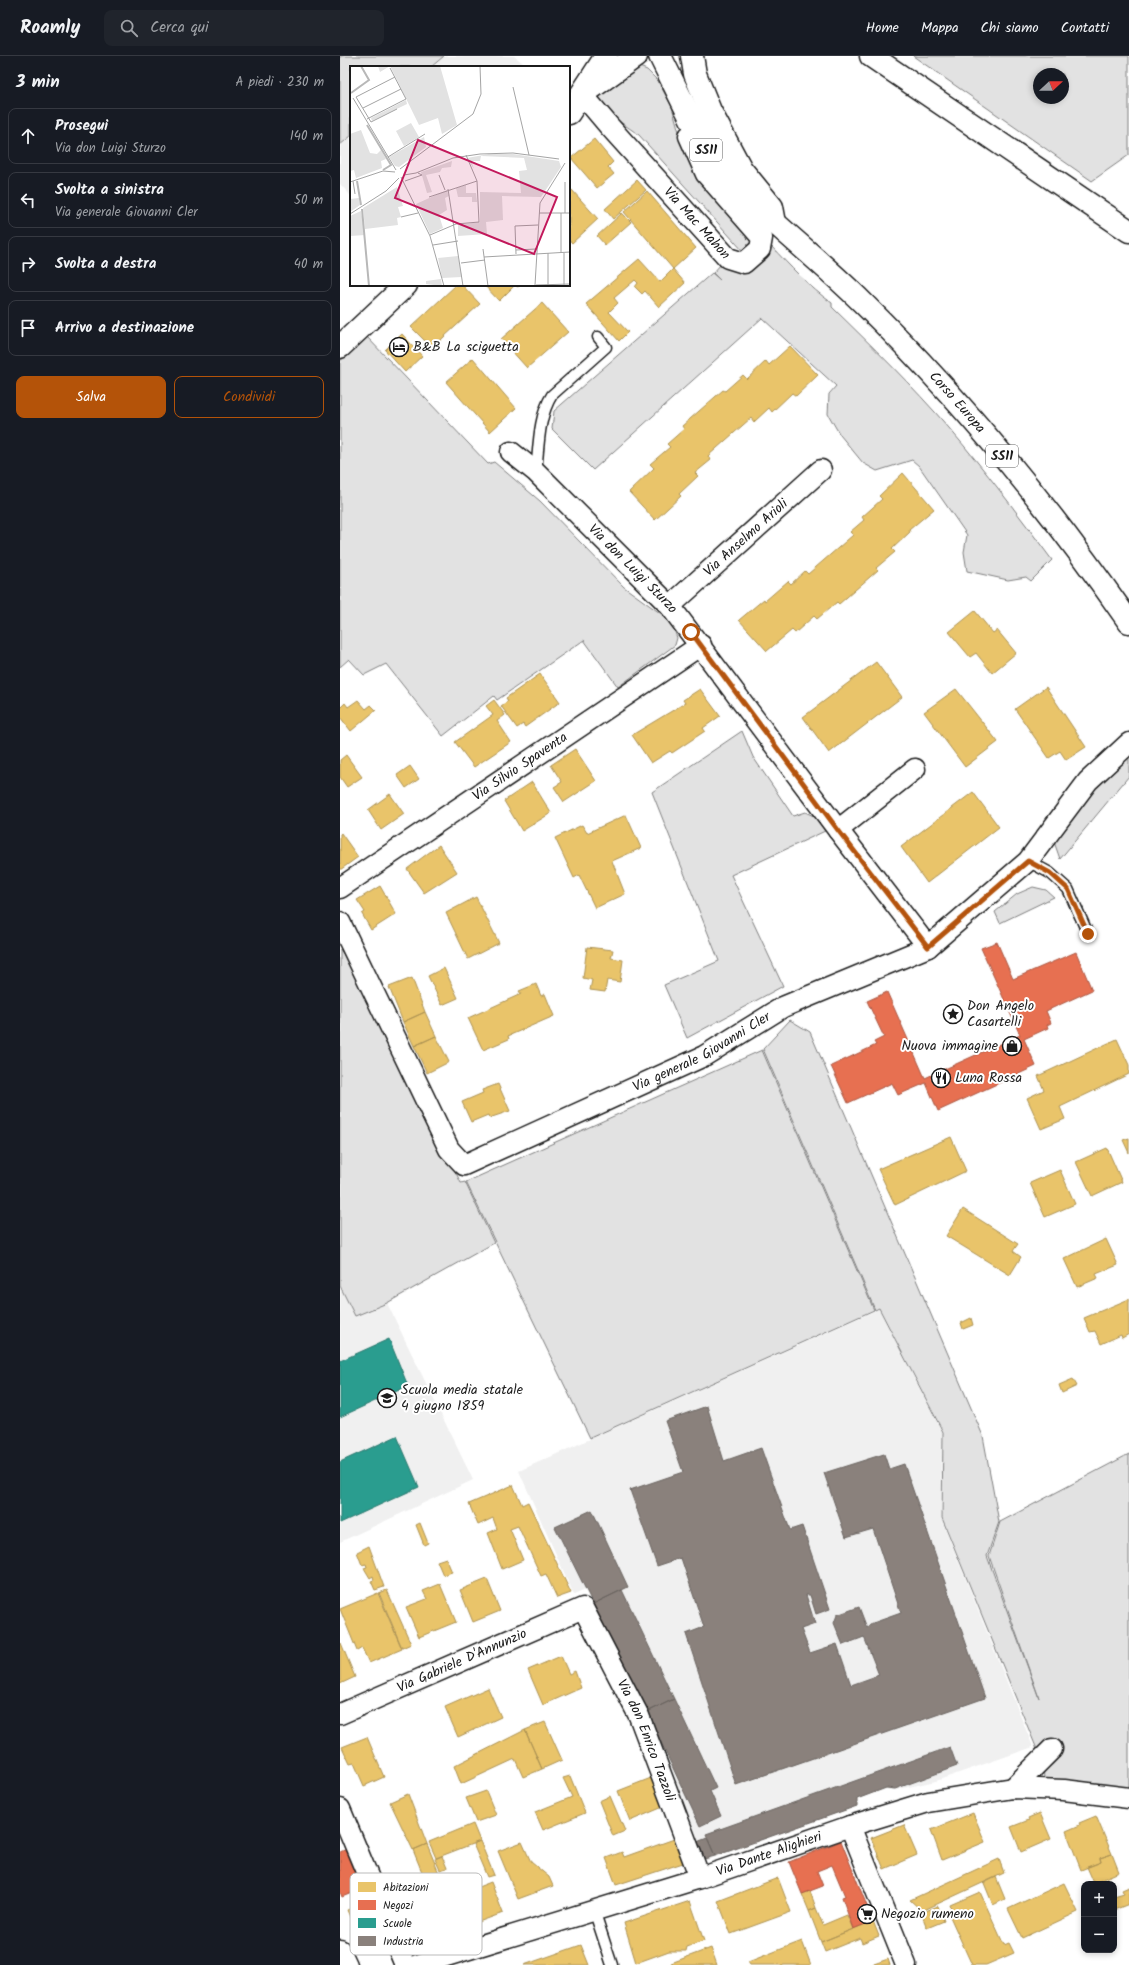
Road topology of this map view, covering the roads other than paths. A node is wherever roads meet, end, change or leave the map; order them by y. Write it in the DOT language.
graph roads {
  1 [pos="606,56"];
  2 [pos="636,56"];
  3 [pos="660,56"];
  4 [pos="692,56"];
  5 [pos="871,56"];
  6 [pos="582,94"];
  7 [pos="570,112"];
  8 [pos="689,115"];
  9 [pos="775,223"];
  10 [pos="1129,231"];
  11 [pos="405,286"];
  12 [pos="598,337"];
  13 [pos="340,347"];
  14 [pos="511,452"];
  15 [pos="821,470"];
  16 [pos="536,472"];
  17 [pos="670,606"];
  18 [pos="1129,622"];
  19 [pos="700,645"];
  20 [pos="1129,743"];
  21 [pos="915,769"];
  22 [pos="838,830"];
  23 [pos="1028,861"];
  24 [pos="340,888"];
  25 [pos="340,922"];
  26 [pos="1088,934"];
  27 [pos="928,947"];
  28 [pos="583,1608"];
  29 [pos="340,1714"];
  30 [pos="1052,1749"];
  31 [pos="1013,1788"];
  32 [pos="1129,1798"];
  33 [pos="340,1809"];
  34 [pos="850,1826"];
  35 [pos="367,1873"];
  36 [pos="700,1878"];
  37 [pos="594,1910"];
  38 [pos="482,1945"];
  39 [pos="340,1950"];
  40 [pos="401,1955"];
  41 [pos="448,1955"];
  42 [pos="347,1965"];
  43 [pos="405,1965"];
  44 [pos="416,1965"];
  45 [pos="612,1965"];
  46 [pos="906,1965"];
  1 -- 6 [label="main road"];
  2 -- 6 [label="main road"];
  3 -- 8 [label="main road, Corso Europa / SS11"];
  4 -- 9 [label="main road, SS11"];
  5 -- 10 [label="main road"];
  6 -- 7 [label="main road"];
  6 -- 8 [label="street, Via Mac Mahon"];
  8 -- 9 [label="main road, Corso Europa / SS11"];
  9 -- 18 [label="main road, Corso Europa / SS11"];
  11 -- 13 [label="main road"];
  12 -- 16 [label="lane"];
  14 -- 16 [label="street, Via don Luigi Sturzo"];
  15 -- 17 [label="street, Via Anselmo Arioli"];
  16 -- 17 [label="street, Via don Luigi Sturzo"];
  17 -- 19 [label="street, Via don Luigi Sturzo"];
  19 -- 22 [label="street, Via don Luigi Sturzo"];
  19 -- 24 [label="street, Via Silvio Spaventa"];
  20 -- 23 [label="street, Via generale Giovanni Cler"];
  21 -- 22 [label="street"];
  22 -- 27 [label="street, Via don Luigi Sturzo"];
  23 -- 26 [label="lane"];
  23 -- 27 [label="street, Via generale Giovanni Cler"];
  25 -- 27 [label="street, Via generale Giovanni Cler"];
  28 -- 29 [label="street, Via Gabriele D'Annunzio"];
  28 -- 36 [label="street, Via don Enrico Tazzoli"];
  30 -- 31 [label="street"];
  31 -- 32 [label="street, Via Dante Alighieri"];
  31 -- 34 [label="street, Via Dante Alighieri"];
  33 -- 35 [label="street"];
  34 -- 36 [label="street, Via Dante Alighieri"];
  34 -- 46 [label="street"];
  36 -- 37 [label="street, Via Dante Alighieri"];
  37 -- 38 [label="street, Via Dante Alighieri"];
  37 -- 45 [label="lane"];
  39 -- 42 [label="street"];
  40 -- 43 [label="street"];
  41 -- 44 [label="street, Via Dante Alighieri"];
}
